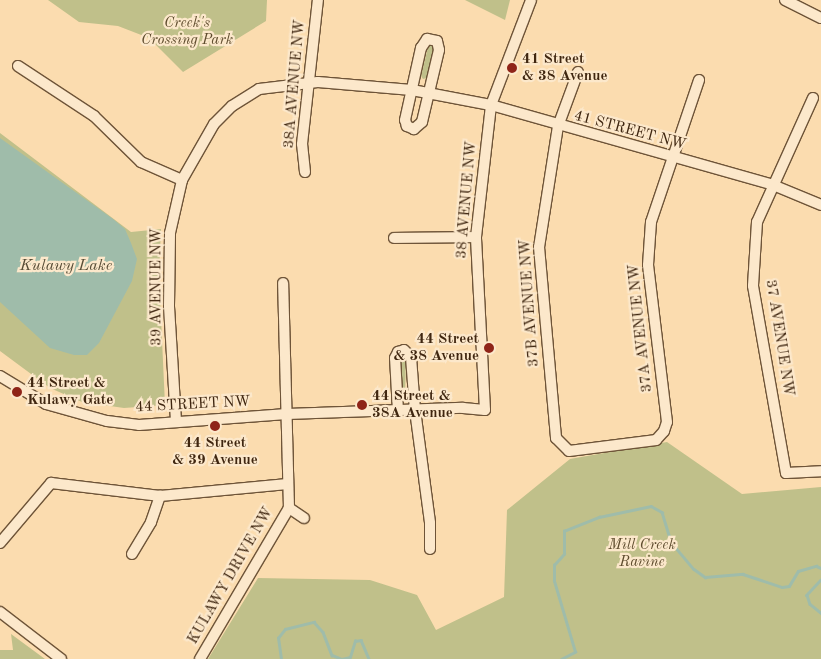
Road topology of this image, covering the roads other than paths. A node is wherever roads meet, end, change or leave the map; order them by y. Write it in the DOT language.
graph roads {
  1 [pos="318,0"];
  2 [pos="531,0"];
  3 [pos="785,0"];
  4 [pos="821,18"];
  5 [pos="18,66"];
  6 [pos="578,72"];
  7 [pos="699,80"];
  8 [pos="311,83"];
  9 [pos="283,86"];
  10 [pos="412,90"];
  11 [pos="429,94"];
  12 [pos="812,98"];
  13 [pos="491,105"];
  14 [pos="558,126"];
  15 [pos="670,157"];
  16 [pos="305,172"];
  17 [pos="182,180"];
  18 [pos="773,184"];
  19 [pos="821,205"];
  20 [pos="476,237"];
  21 [pos="394,238"];
  22 [pos="283,283"];
  23 [pos="0,376"];
  24 [pos="414,410"];
  25 [pos="485,410"];
  26 [pos="398,411"];
  27 [pos="287,414"];
  28 [pos="176,421"];
  29 [pos="664,431"];
  30 [pos="821,471"];
  31 [pos="287,484"];
  32 [pos="160,496"];
  33 [pos="289,508"];
  34 [pos="304,518"];
  35 [pos="0,544"];
  36 [pos="430,549"];
  37 [pos="132,554"];
  38 [pos="0,612"];
  39 [pos="61,659"];
  40 [pos="200,659"];
  1 -- 8 [label="street, 38A AVENUE NW"];
  2 -- 13 [label="street, 38 AVENUE NW"];
  3 -- 4 [label="street"];
  5 -- 17 [label="street"];
  6 -- 14 [label="street, 37B AVENUE NW"];
  7 -- 15 [label="street, 37A AVENUE NW"];
  8 -- 9 [label="street, 41 STREET NW"];
  8 -- 10 [label="street, 41 STREET NW"];
  8 -- 16 [label="street, 38A AVENUE NW"];
  9 -- 17 [label="street, 39 AVENUE NW"];
  10 -- 11 [label="street, 41 STREET NW"];
  10 -- 11 [label="street"];
  10 -- 11 [label="street"];
  11 -- 13 [label="street, 41 STREET NW"];
  12 -- 18 [label="street, 37 AVENUE NW"];
  13 -- 14 [label="street, 41 STREET NW"];
  13 -- 20 [label="street, 38 AVENUE NW"];
  14 -- 15 [label="street, 41 STREET NW"];
  14 -- 29 [label="street, 37B AVENUE NW"];
  15 -- 18 [label="street, 41 STREET NW"];
  15 -- 29 [label="street, 37A AVENUE NW"];
  17 -- 28 [label="street, 39 AVENUE NW"];
  18 -- 19 [label="street, 41 STREET NW"];
  18 -- 30 [label="street, 37 AVENUE NW"];
  20 -- 21 [label="street"];
  20 -- 25 [label="street, 38 AVENUE NW"];
  22 -- 27 [label="street"];
  23 -- 28 [label="street, 44 STREET NW"];
  24 -- 25 [label="street, 44 STREET NW"];
  24 -- 26 [label="street, 44 STREET NW"];
  24 -- 26 [label="street"];
  24 -- 36 [label="street"];
  26 -- 27 [label="street, 44 STREET NW"];
  27 -- 28 [label="street, 44 STREET NW"];
  27 -- 31 [label="street, KULAWY DRIVE NW"];
  31 -- 32 [label="street"];
  31 -- 33 [label="street, KULAWY DRIVE NW"];
  32 -- 35 [label="street"];
  32 -- 37 [label="street"];
  33 -- 34 [label="street, KULAWY DRIVE NW"];
  33 -- 40 [label="street, KULAWY DRIVE NW"];
  38 -- 39 [label="street"];
}
